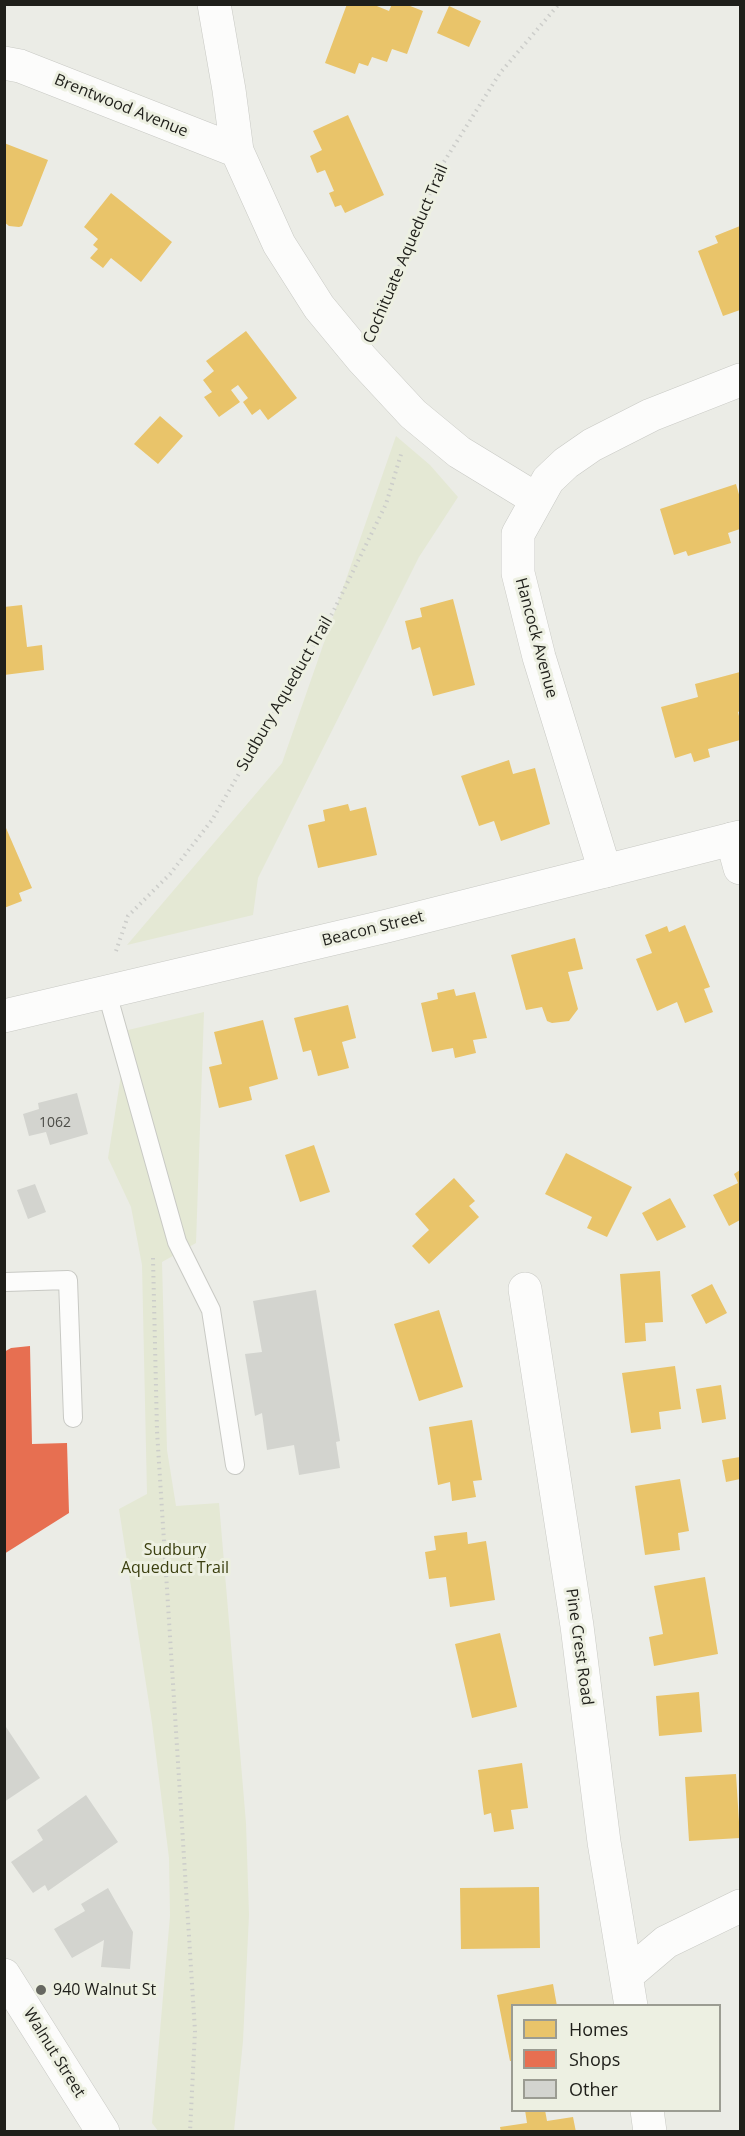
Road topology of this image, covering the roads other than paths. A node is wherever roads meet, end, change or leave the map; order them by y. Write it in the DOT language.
graph roads {
  1 [pos="214,4"];
  2 [pos="4,63"];
  3 [pos="237,151"];
  4 [pos="741,380"];
  5 [pos="536,499"];
  6 [pos="738,848"];
  7 [pos="605,871"];
  8 [pos="107,993"];
  9 [pos="4,1016"];
  10 [pos="5,1279"];
  11 [pos="525,1290"];
  12 [pos="73,1418"];
  13 [pos="235,1465"];
  14 [pos="741,1906"];
  15 [pos="4,1975"];
  16 [pos="628,1991"];
  17 [pos="647,2112"];
  18 [pos="103,2132"];
  19 [pos="650,2132"];
  1 -- 3 [label="street"];
  2 -- 3 [label="street, Brentwood Avenue"];
  3 -- 5 [label="street"];
  4 -- 5 [label="street, Hancock Avenue"];
  5 -- 7 [label="street, Hancock Avenue"];
  6 -- 7 [label="street, Beacon Street"];
  7 -- 8 [label="street, Beacon Street"];
  8 -- 9 [label="street, Beacon Street"];
  8 -- 13 [label="lane"];
  10 -- 12 [label="lane"];
  11 -- 16 [label="street, Pine Crest Road"];
  14 -- 16 [label="street"];
  15 -- 18 [label="street, Walnut Street"];
  17 -- 19 [label="street"];
}
